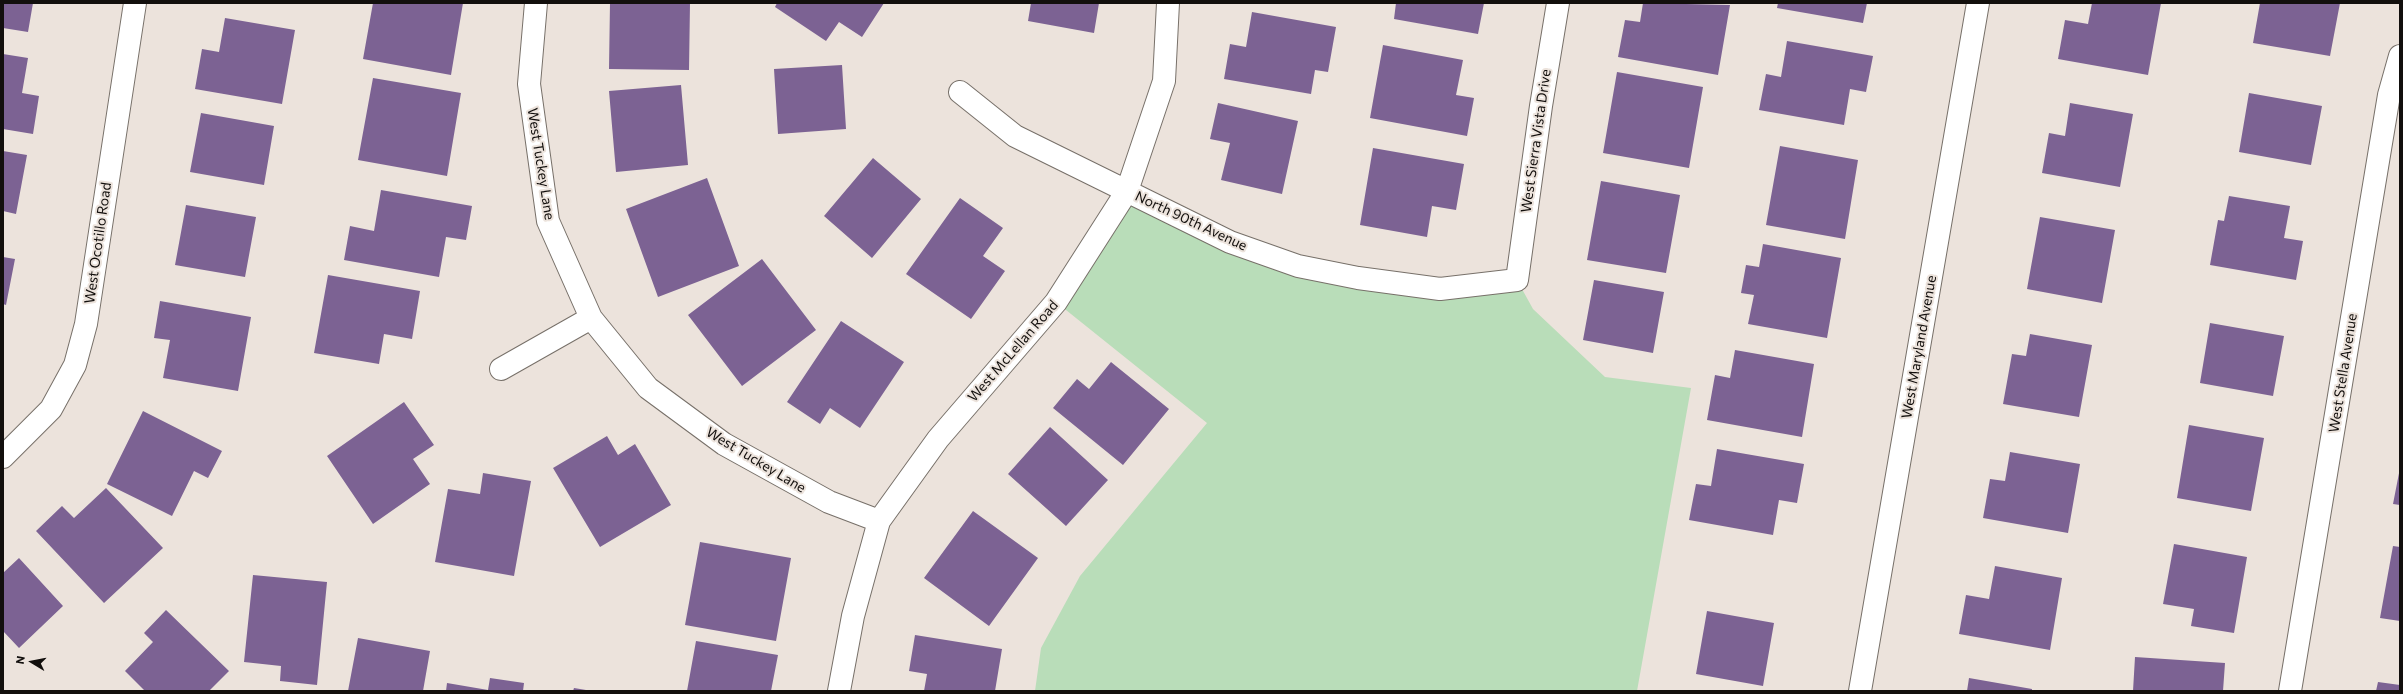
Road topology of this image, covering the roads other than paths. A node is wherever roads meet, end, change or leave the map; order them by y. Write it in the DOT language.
graph roads {
  1 [pos="135,3"];
  2 [pos="536,3"];
  3 [pos="1168,3"];
  4 [pos="1558,3"];
  5 [pos="1978,3"];
  6 [pos="2400,56"];
  7 [pos="960,92"];
  8 [pos="1127,191"];
  9 [pos="1516,280"];
  10 [pos="591,318"];
  11 [pos="500,369"];
  12 [pos="3,457"];
  13 [pos="880,521"];
  14 [pos="839,691"];
  15 [pos="1860,691"];
  16 [pos="2290,691"];
  1 -- 12 [label="street, West Ocotillo Road"];
  2 -- 10 [label="street, West Tuckey Lane"];
  3 -- 8 [label="street, West McLellan Road"];
  4 -- 9 [label="street, West Sierra Vista Drive"];
  5 -- 15 [label="street, West Maryland Avenue"];
  6 -- 16 [label="street, West Stella Avenue"];
  7 -- 8 [label="street, North 90th Avenue"];
  8 -- 9 [label="street, North 90th Avenue"];
  8 -- 13 [label="street, West McLellan Road"];
  10 -- 11 [label="street"];
  10 -- 13 [label="street, West Tuckey Lane"];
  13 -- 14 [label="street, West McLellan Road"];
}
